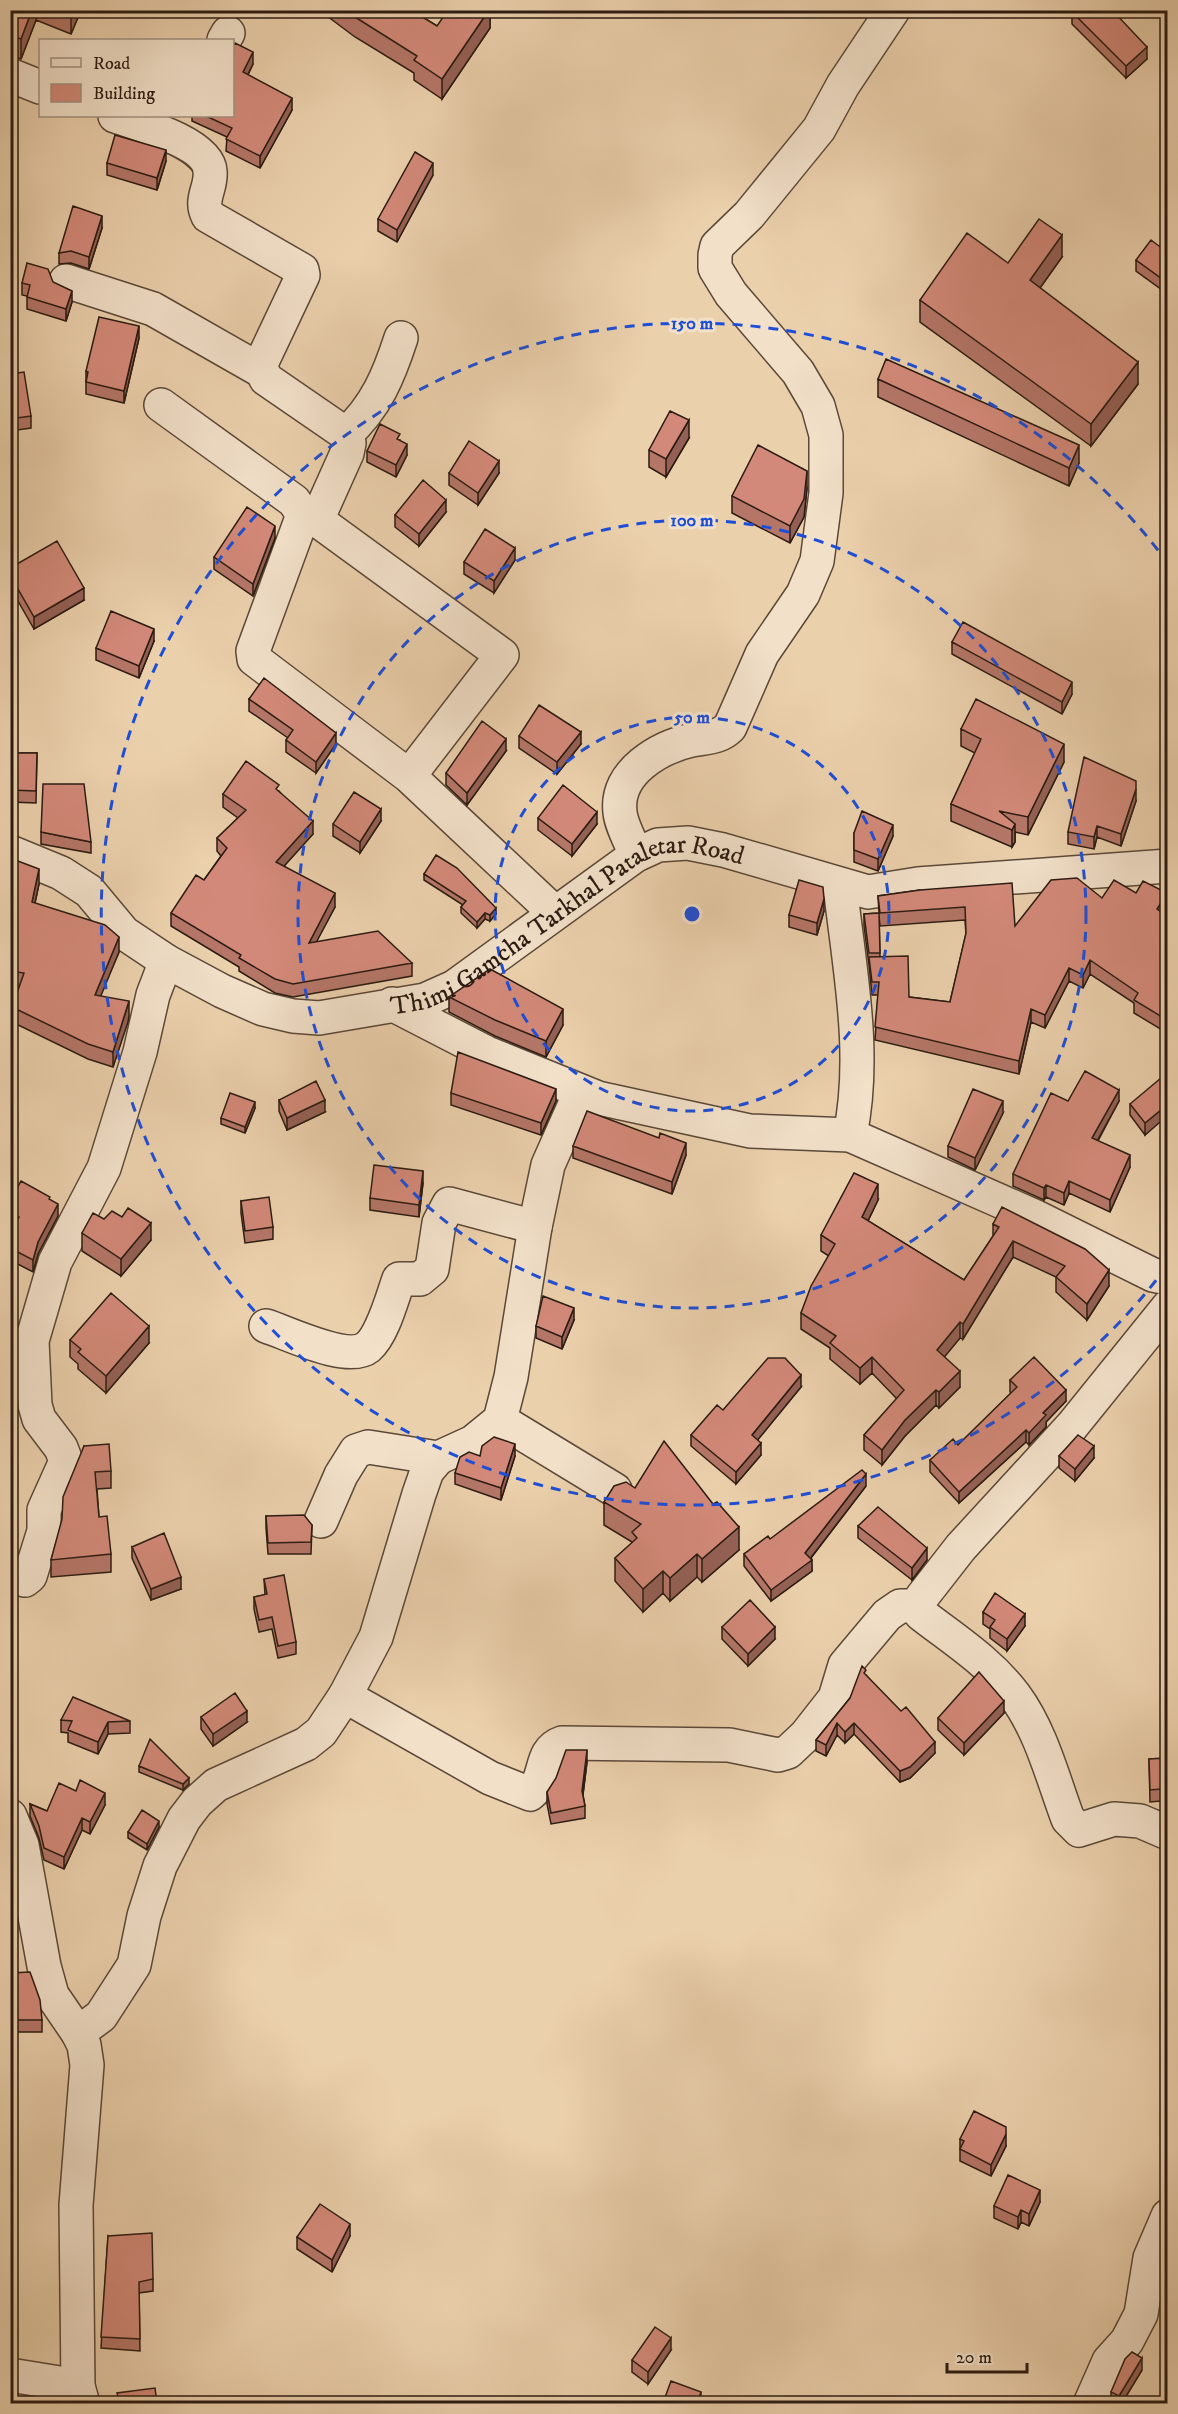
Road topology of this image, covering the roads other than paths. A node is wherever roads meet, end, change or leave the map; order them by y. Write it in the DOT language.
graph roads {
  1 [pos="893,10"];
  2 [pos="10,75"];
  3 [pos="39,87"];
  4 [pos="121,117"];
  5 [pos="182,127"];
  6 [pos="66,281"];
  7 [pos="401,338"];
  8 [pos="260,370"];
  9 [pos="161,405"];
  10 [pos="346,434"];
  11 [pos="311,519"];
  12 [pos="409,776"];
  13 [pos="10,852"];
  14 [pos="636,855"];
  15 [pos="1167,866"];
  16 [pos="840,885"];
  17 [pos="555,914"];
  18 [pos="166,961"];
  19 [pos="392,1004"];
  20 [pos="580,1093"];
  21 [pos="850,1135"];
  22 [pos="535,1227"];
  23 [pos="1167,1278"];
  24 [pos="1167,1307"];
  25 [pos="266,1326"];
  26 [pos="500,1420"];
  27 [pos="438,1458"];
  28 [pos="615,1490"];
  29 [pos="321,1521"];
  30 [pos="10,1576"];
  31 [pos="919,1606"];
  32 [pos="345,1696"];
  33 [pos="10,1816"];
  34 [pos="1167,1833"];
  35 [pos="78,2033"];
  36 [pos="1167,2216"];
  37 [pos="10,2374"];
  38 [pos="81,2395"];
  39 [pos="1090,2403"];
  1 -- 14 [label="street"];
  2 -- 3 [label="street"];
  4 -- 5 [label="street"];
  5 -- 8 [label="street"];
  6 -- 8 [label="street"];
  7 -- 10 [label="street"];
  8 -- 10 [label="street"];
  9 -- 11 [label="street"];
  10 -- 11 [label="street"];
  11 -- 12 [label="street"];
  11 -- 12 [label="street"];
  12 -- 17 [label="street"];
  13 -- 18 [label="street, Thimi Gamcha Tarkhal Pataletar Road"];
  14 -- 16 [label="street, Thimi Gamcha Tarkhal Pataletar Road"];
  14 -- 17 [label="street, Thimi Gamcha Tarkhal Pataletar Road"];
  15 -- 16 [label="street, Thimi Gamcha Tarkhal Pataletar Road"];
  16 -- 21 [label="street"];
  17 -- 19 [label="street, Thimi Gamcha Tarkhal Pataletar Road"];
  18 -- 19 [label="street, Thimi Gamcha Tarkhal Pataletar Road"];
  18 -- 30 [label="street"];
  19 -- 20 [label="street"];
  20 -- 21 [label="street"];
  20 -- 22 [label="street"];
  21 -- 23 [label="street"];
  22 -- 25 [label="street"];
  22 -- 26 [label="street"];
  24 -- 31 [label="street"];
  26 -- 27 [label="street"];
  26 -- 28 [label="street"];
  27 -- 29 [label="street"];
  27 -- 32 [label="street"];
  31 -- 32 [label="street"];
  31 -- 34 [label="street"];
  32 -- 35 [label="street"];
  33 -- 35 [label="street"];
  35 -- 38 [label="street"];
  36 -- 39 [label="street"];
  37 -- 38 [label="street"];
}
